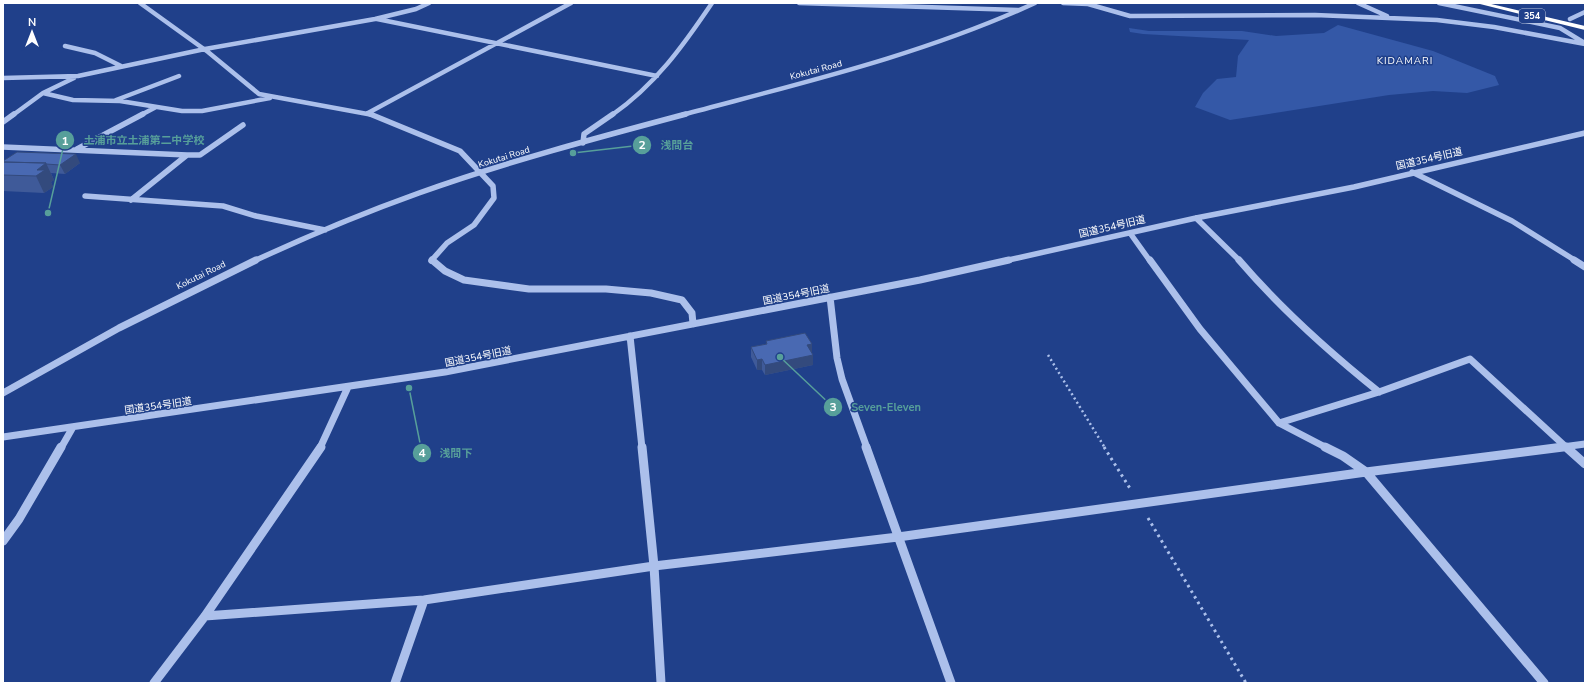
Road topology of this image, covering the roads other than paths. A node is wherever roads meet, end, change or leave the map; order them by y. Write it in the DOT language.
graph roads {
  1 [pos="140,3"];
  2 [pos="429,3"];
  3 [pos="571,3"];
  4 [pos="712,3"];
  5 [pos="799,3"];
  6 [pos="1035,3"];
  7 [pos="1064,3"];
  8 [pos="1358,3"];
  9 [pos="1439,3"];
  10 [pos="1479,3"];
  11 [pos="1503,3"];
  12 [pos="1020,10"];
  13 [pos="1585,12"];
  14 [pos="1391,18"];
  15 [pos="375,19"];
  16 [pos="1585,22"];
  17 [pos="1565,24"];
  18 [pos="1585,28"];
  19 [pos="1585,43"];
  20 [pos="495,44"];
  21 [pos="65,46"];
  22 [pos="205,49"];
  23 [pos="122,66"];
  24 [pos="78,76"];
  25 [pos="179,76"];
  26 [pos="657,76"];
  27 [pos="3,78"];
  28 [pos="43,93"];
  29 [pos="272,98"];
  30 [pos="111,101"];
  31 [pos="156,106"];
  32 [pos="368,113"];
  33 [pos="3,122"];
  34 [pos="243,125"];
  35 [pos="1585,133"];
  36 [pos="583,142"];
  37 [pos="3,147"];
  38 [pos="76,150"];
  39 [pos="188,155"];
  40 [pos="482,172"];
  41 [pos="1412,172"];
  42 [pos="85,196"];
  43 [pos="131,200"];
  44 [pos="1196,218"];
  45 [pos="325,230"];
  46 [pos="1130,233"];
  47 [pos="1585,267"];
  48 [pos="830,297"];
  49 [pos="693,324"];
  50 [pos="630,336"];
  51 [pos="348,387"];
  52 [pos="1379,392"];
  53 [pos="3,393"];
  54 [pos="1279,423"];
  55 [pos="73,428"];
  56 [pos="3,438"];
  57 [pos="1585,444"];
  58 [pos="1566,447"];
  59 [pos="1585,464"];
  60 [pos="1366,472"];
  61 [pos="898,537"];
  62 [pos="3,541"];
  63 [pos="654,566"];
  64 [pos="424,600"];
  65 [pos="205,616"];
  66 [pos="154,683"];
  67 [pos="395,683"];
  68 [pos="661,683"];
  69 [pos="951,683"];
  70 [pos="1544,683"];
  1 -- 22 [label="street"];
  2 -- 15 [label="street"];
  3 -- 20 [label="street"];
  4 -- 26 [label="street"];
  5 -- 12 [label="street"];
  6 -- 12 [label="street, Kokutai Road"];
  7 -- 14 [label="street"];
  8 -- 14 [label="street"];
  9 -- 17 [label="street"];
  10 -- 17 [label="highway, 354"];
  11 -- 17 [label="highway, 354"];
  12 -- 36 [label="street, Kokutai Road"];
  13 -- 17 [label="street"];
  14 -- 19 [label="street"];
  15 -- 20 [label="street"];
  15 -- 22 [label="street"];
  16 -- 17 [label="highway, 354"];
  17 -- 18 [label="highway, 354"];
  17 -- 19 [label="street"];
  20 -- 26 [label="street"];
  20 -- 32 [label="street"];
  21 -- 23 [label="street"];
  22 -- 23 [label="street"];
  22 -- 29 [label="street"];
  23 -- 24 [label="street"];
  24 -- 27 [label="street"];
  24 -- 28 [label="street"];
  25 -- 30 [label="street"];
  26 -- 36 [label="street"];
  28 -- 30 [label="street"];
  28 -- 33 [label="street"];
  29 -- 31 [label="street"];
  29 -- 32 [label="street"];
  30 -- 31 [label="street"];
  31 -- 38 [label="street"];
  32 -- 40 [label="street"];
  34 -- 39 [label="street"];
  35 -- 41 [label="street, 国道354号旧道"];
  36 -- 40 [label="street, Kokutai Road"];
  37 -- 38 [label="street"];
  38 -- 39 [label="street"];
  39 -- 43 [label="street"];
  40 -- 45 [label="street, Kokutai Road"];
  40 -- 49 [label="street"];
  41 -- 44 [label="street, 国道354号旧道"];
  41 -- 47 [label="street"];
  42 -- 43 [label="street"];
  43 -- 45 [label="street"];
  44 -- 46 [label="street, 国道354号旧道"];
  44 -- 52 [label="street"];
  45 -- 53 [label="street, Kokutai Road"];
  46 -- 48 [label="street, 国道354号旧道"];
  46 -- 54 [label="street"];
  48 -- 49 [label="street, 国道354号旧道"];
  48 -- 61 [label="street"];
  49 -- 50 [label="street, 国道354号旧道"];
  50 -- 51 [label="street, 国道354号旧道"];
  50 -- 63 [label="street"];
  51 -- 55 [label="street, 国道354号旧道"];
  51 -- 65 [label="street"];
  52 -- 54 [label="street"];
  52 -- 58 [label="street"];
  54 -- 60 [label="street"];
  55 -- 56 [label="street, 国道354号旧道"];
  55 -- 62 [label="street"];
  57 -- 58 [label="street"];
  58 -- 59 [label="street"];
  58 -- 60 [label="street"];
  60 -- 61 [label="street"];
  60 -- 70 [label="street"];
  61 -- 63 [label="street"];
  61 -- 69 [label="street"];
  63 -- 64 [label="street"];
  63 -- 68 [label="street"];
  64 -- 65 [label="street"];
  64 -- 67 [label="street"];
  65 -- 66 [label="street"];
}
